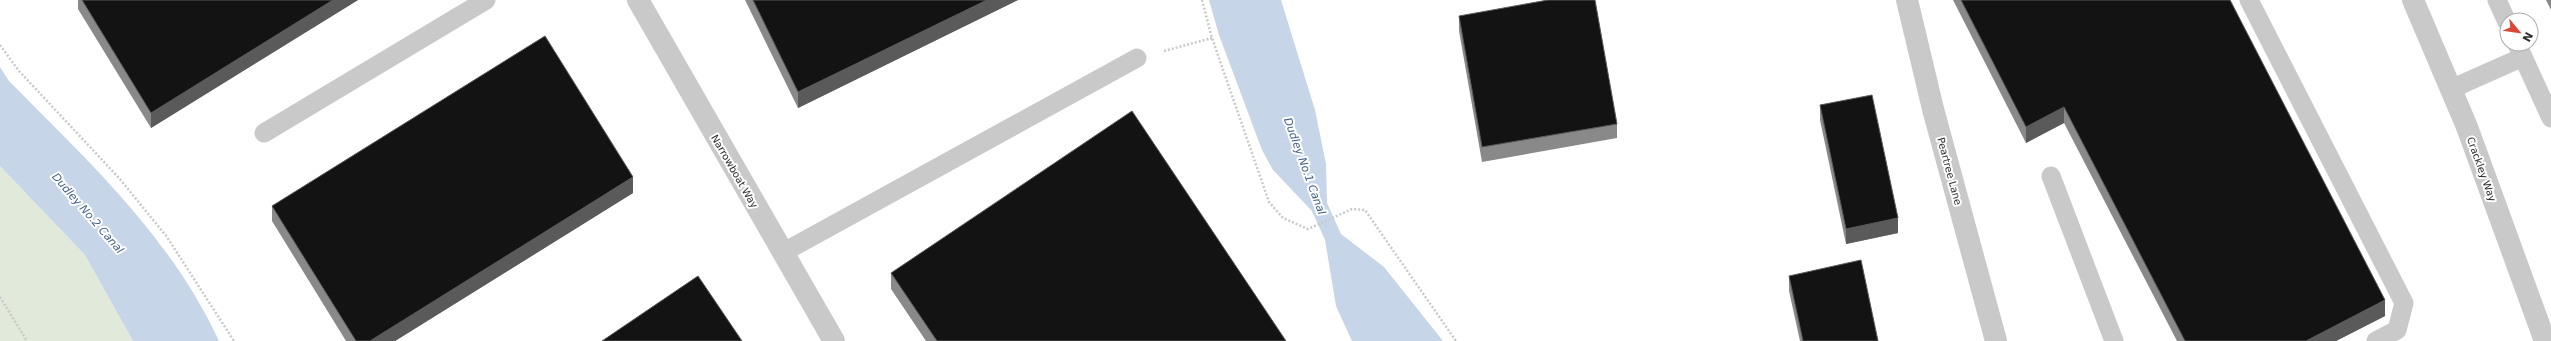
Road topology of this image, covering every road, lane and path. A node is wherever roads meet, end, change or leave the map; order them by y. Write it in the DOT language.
graph roads {
  1 [pos="486,0"];
  2 [pos="638,0"];
  3 [pos="1202,0"];
  4 [pos="1907,0"];
  5 [pos="2249,0"];
  6 [pos="2413,0"];
  7 [pos="2497,0"];
  8 [pos="2502,12"];
  9 [pos="1212,38"];
  10 [pos="0,45"];
  11 [pos="2518,52"];
  12 [pos="2520,52"];
  13 [pos="1137,58"];
  14 [pos="2451,89"];
  15 [pos="2551,118"];
  16 [pos="264,133"];
  17 [pos="2051,176"];
  18 [pos="782,253"];
  19 [pos="0,297"];
  20 [pos="27,341"];
  21 [pos="234,341"];
  22 [pos="834,341"];
  23 [pos="1456,341"];
  24 [pos="1996,341"];
  25 [pos="2114,341"];
  26 [pos="2376,341"];
  27 [pos="2545,341"];
  1 -- 16 [label="lane"];
  2 -- 18 [label="street, Narrowboat Way"];
  3 -- 9 [label="path"];
  4 -- 24 [label="street, Peartree Lane"];
  5 -- 26 [label="lane"];
  6 -- 14 [label="street, Crackley Way"];
  7 -- 8 [label="lane"];
  9 -- 13 [label="path"];
  9 -- 23 [label="path"];
  10 -- 21 [label="path"];
  11 -- 14 [label="lane"];
  12 -- 15 [label="lane"];
  13 -- 18 [label="lane"];
  14 -- 27 [label="street, Crackley Way"];
  17 -- 25 [label="lane"];
  18 -- 22 [label="street, Narrowboat Way"];
  19 -- 20 [label="path"];
}
